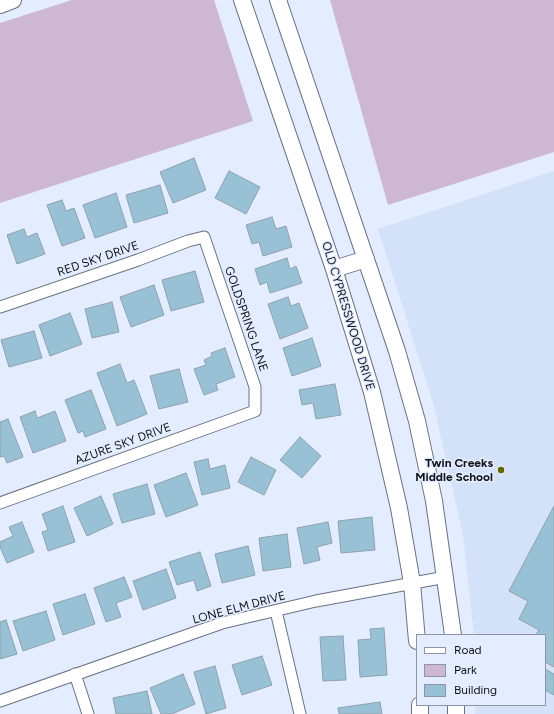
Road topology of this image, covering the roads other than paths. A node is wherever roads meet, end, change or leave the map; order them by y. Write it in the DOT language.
graph roads {
  1 [pos="13,0"];
  2 [pos="242,0"];
  3 [pos="278,0"];
  4 [pos="0,5"];
  5 [pos="204,237"];
  6 [pos="366,259"];
  7 [pos="334,268"];
  8 [pos="0,307"];
  9 [pos="255,411"];
  10 [pos="0,503"];
  11 [pos="446,577"];
  12 [pos="412,583"];
  13 [pos="276,611"];
  14 [pos="416,634"];
  15 [pos="453,634"];
  16 [pos="75,674"];
  17 [pos="0,701"];
  18 [pos="88,714"];
  19 [pos="300,714"];
  1 -- 4 [label="street"];
  2 -- 7 [label="street, OLD CYPRESSWOOD DRIVE"];
  3 -- 6 [label="street"];
  5 -- 8 [label="street, RED SKY DRIVE"];
  5 -- 9 [label="street, GOLDSPRING LANE"];
  6 -- 7 [label="street"];
  6 -- 11 [label="street"];
  7 -- 12 [label="street, OLD CYPRESSWOOD DRIVE"];
  9 -- 10 [label="street, AZURE SKY DRIVE"];
  11 -- 12 [label="street, LONE ELM DRIVE"];
  11 -- 15 [label="street"];
  12 -- 13 [label="street, LONE ELM DRIVE"];
  12 -- 14 [label="street, OLD CYPRESSWOOD DRIVE"];
  13 -- 16 [label="street, LONE ELM DRIVE"];
  13 -- 19 [label="street"];
  16 -- 17 [label="street, LONE ELM DRIVE"];
  16 -- 18 [label="street"];
}
